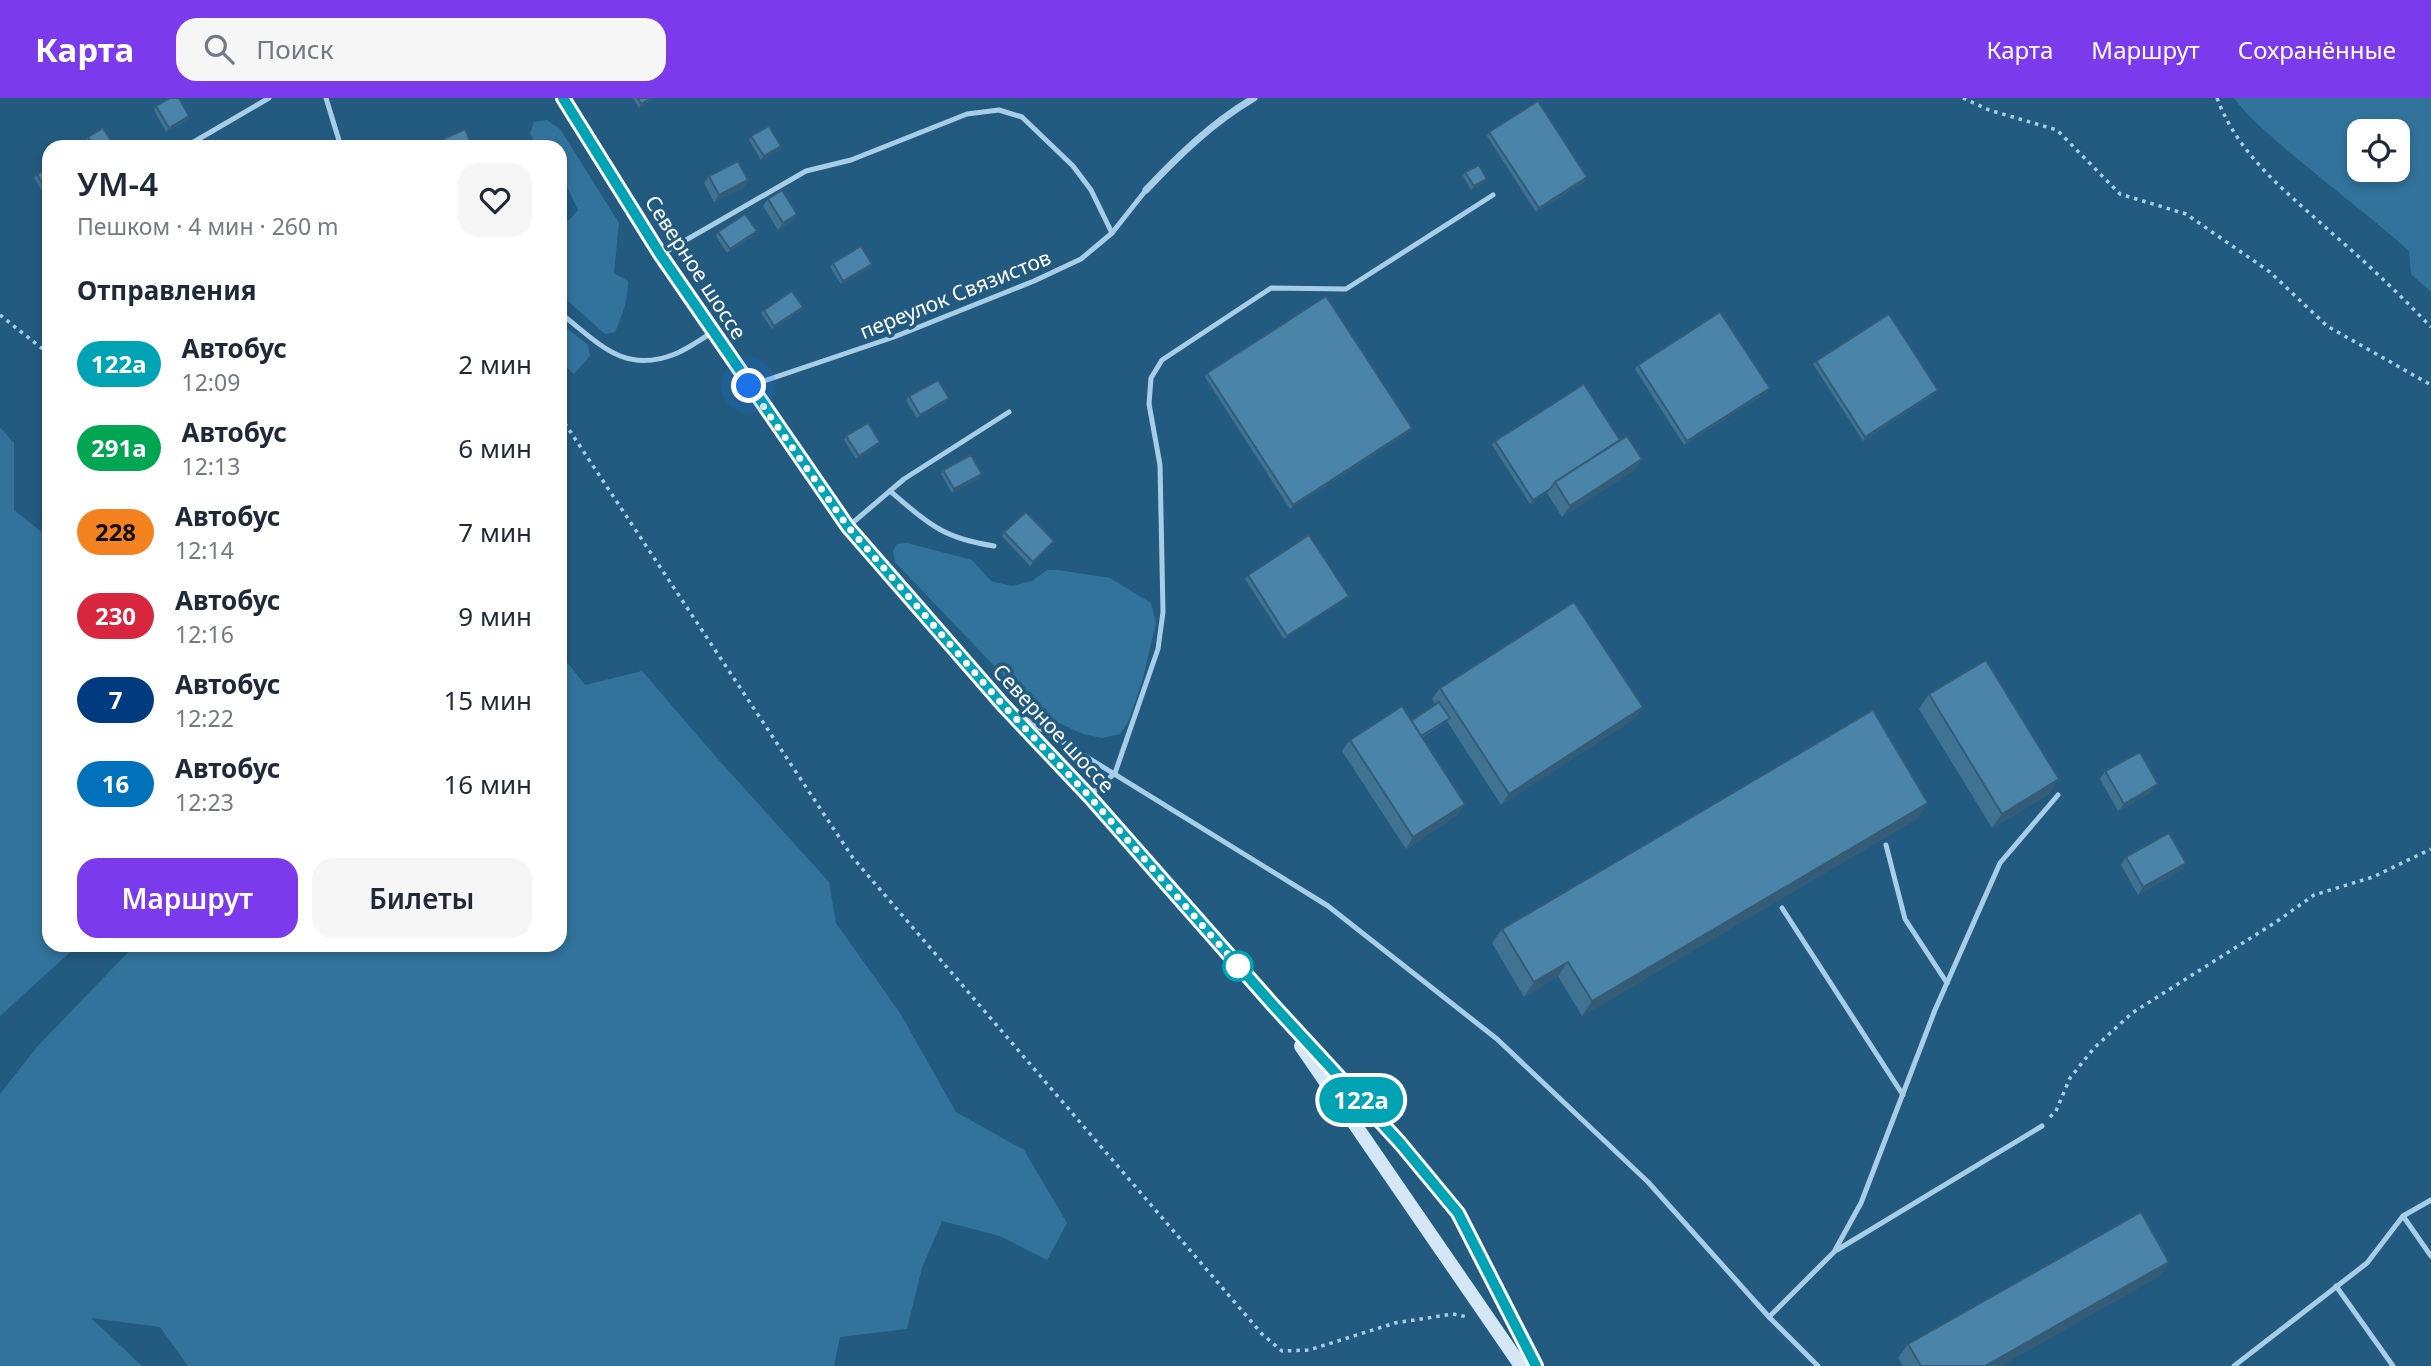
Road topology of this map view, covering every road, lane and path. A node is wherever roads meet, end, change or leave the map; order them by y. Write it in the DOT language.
graph roads {
  1 [pos="269,98"];
  2 [pos="326,98"];
  3 [pos="564,98"];
  4 [pos="1254,98"];
  5 [pos="1963,98"];
  6 [pos="2217,98"];
  7 [pos="197,140"];
  8 [pos="339,140"];
  9 [pos="1146,190"];
  10 [pos="1493,195"];
  11 [pos="1112,233"];
  12 [pos="660,254"];
  13 [pos="0,316"];
  14 [pos="567,318"];
  15 [pos="2431,327"];
  16 [pos="713,332"];
  17 [pos="42,349"];
  18 [pos="2431,385"];
  19 [pos="749,386"];
  20 [pos="1009,412"];
  21 [pos="567,427"];
  22 [pos="890,491"];
  23 [pos="848,527"];
  24 [pos="994,546"];
  25 [pos="1003,705"];
  26 [pos="1115,773"];
  27 [pos="2059,795"];
  28 [pos="1089,796"];
  29 [pos="1886,845"];
  30 [pos="2431,849"];
  31 [pos="1782,908"];
  32 [pos="1947,983"];
  33 [pos="1273,1005"];
  34 [pos="1903,1095"];
  35 [pos="2042,1126"];
  36 [pos="2431,1200"];
  37 [pos="2403,1216"];
  38 [pos="1834,1252"];
  39 [pos="2431,1256"];
  40 [pos="2336,1286"];
  41 [pos="1769,1317"];
  42 [pos="1491,1321"];
  43 [pos="1521,1366"];
  44 [pos="1536,1366"];
  45 [pos="1818,1366"];
  46 [pos="2234,1366"];
  47 [pos="2393,1366"];
  1 -- 7 [label="lane"];
  2 -- 8 [label="lane"];
  3 -- 12 [label="main road, Северное шоссе"];
  4 -- 9 [label="street"];
  5 -- 18 [label="path"];
  6 -- 15 [label="path"];
  9 -- 11 [label="lane, переулок Связистов"];
  10 -- 26 [label="lane"];
  11 -- 12 [label="lane"];
  11 -- 19 [label="lane, переулок Связистов"];
  12 -- 16 [label="main road, Северное шоссе"];
  13 -- 17 [label="path"];
  14 -- 16 [label="lane"];
  16 -- 19 [label="main road, Северное шоссе"];
  19 -- 23 [label="main road, Северное шоссе"];
  20 -- 22 [label="lane"];
  21 -- 42 [label="path"];
  22 -- 23 [label="lane"];
  22 -- 24 [label="lane"];
  23 -- 25 [label="main road, Северное шоссе"];
  25 -- 26 [label="lane"];
  25 -- 28 [label="main road, Северное шоссе"];
  26 -- 28 [label="lane"];
  26 -- 41 [label="lane"];
  27 -- 32 [label="lane"];
  28 -- 33 [label="main road, Северное шоссе"];
  29 -- 32 [label="lane"];
  30 -- 35 [label="path"];
  31 -- 34 [label="lane"];
  32 -- 34 [label="lane"];
  33 -- 42 [label="main road"];
  33 -- 44 [label="main road, Северное шоссе"];
  34 -- 38 [label="lane"];
  35 -- 38 [label="lane"];
  36 -- 37 [label="lane"];
  37 -- 39 [label="lane"];
  37 -- 40 [label="lane"];
  38 -- 41 [label="lane"];
  40 -- 46 [label="lane"];
  40 -- 47 [label="lane"];
  41 -- 45 [label="lane"];
  42 -- 43 [label="main road"];
}
